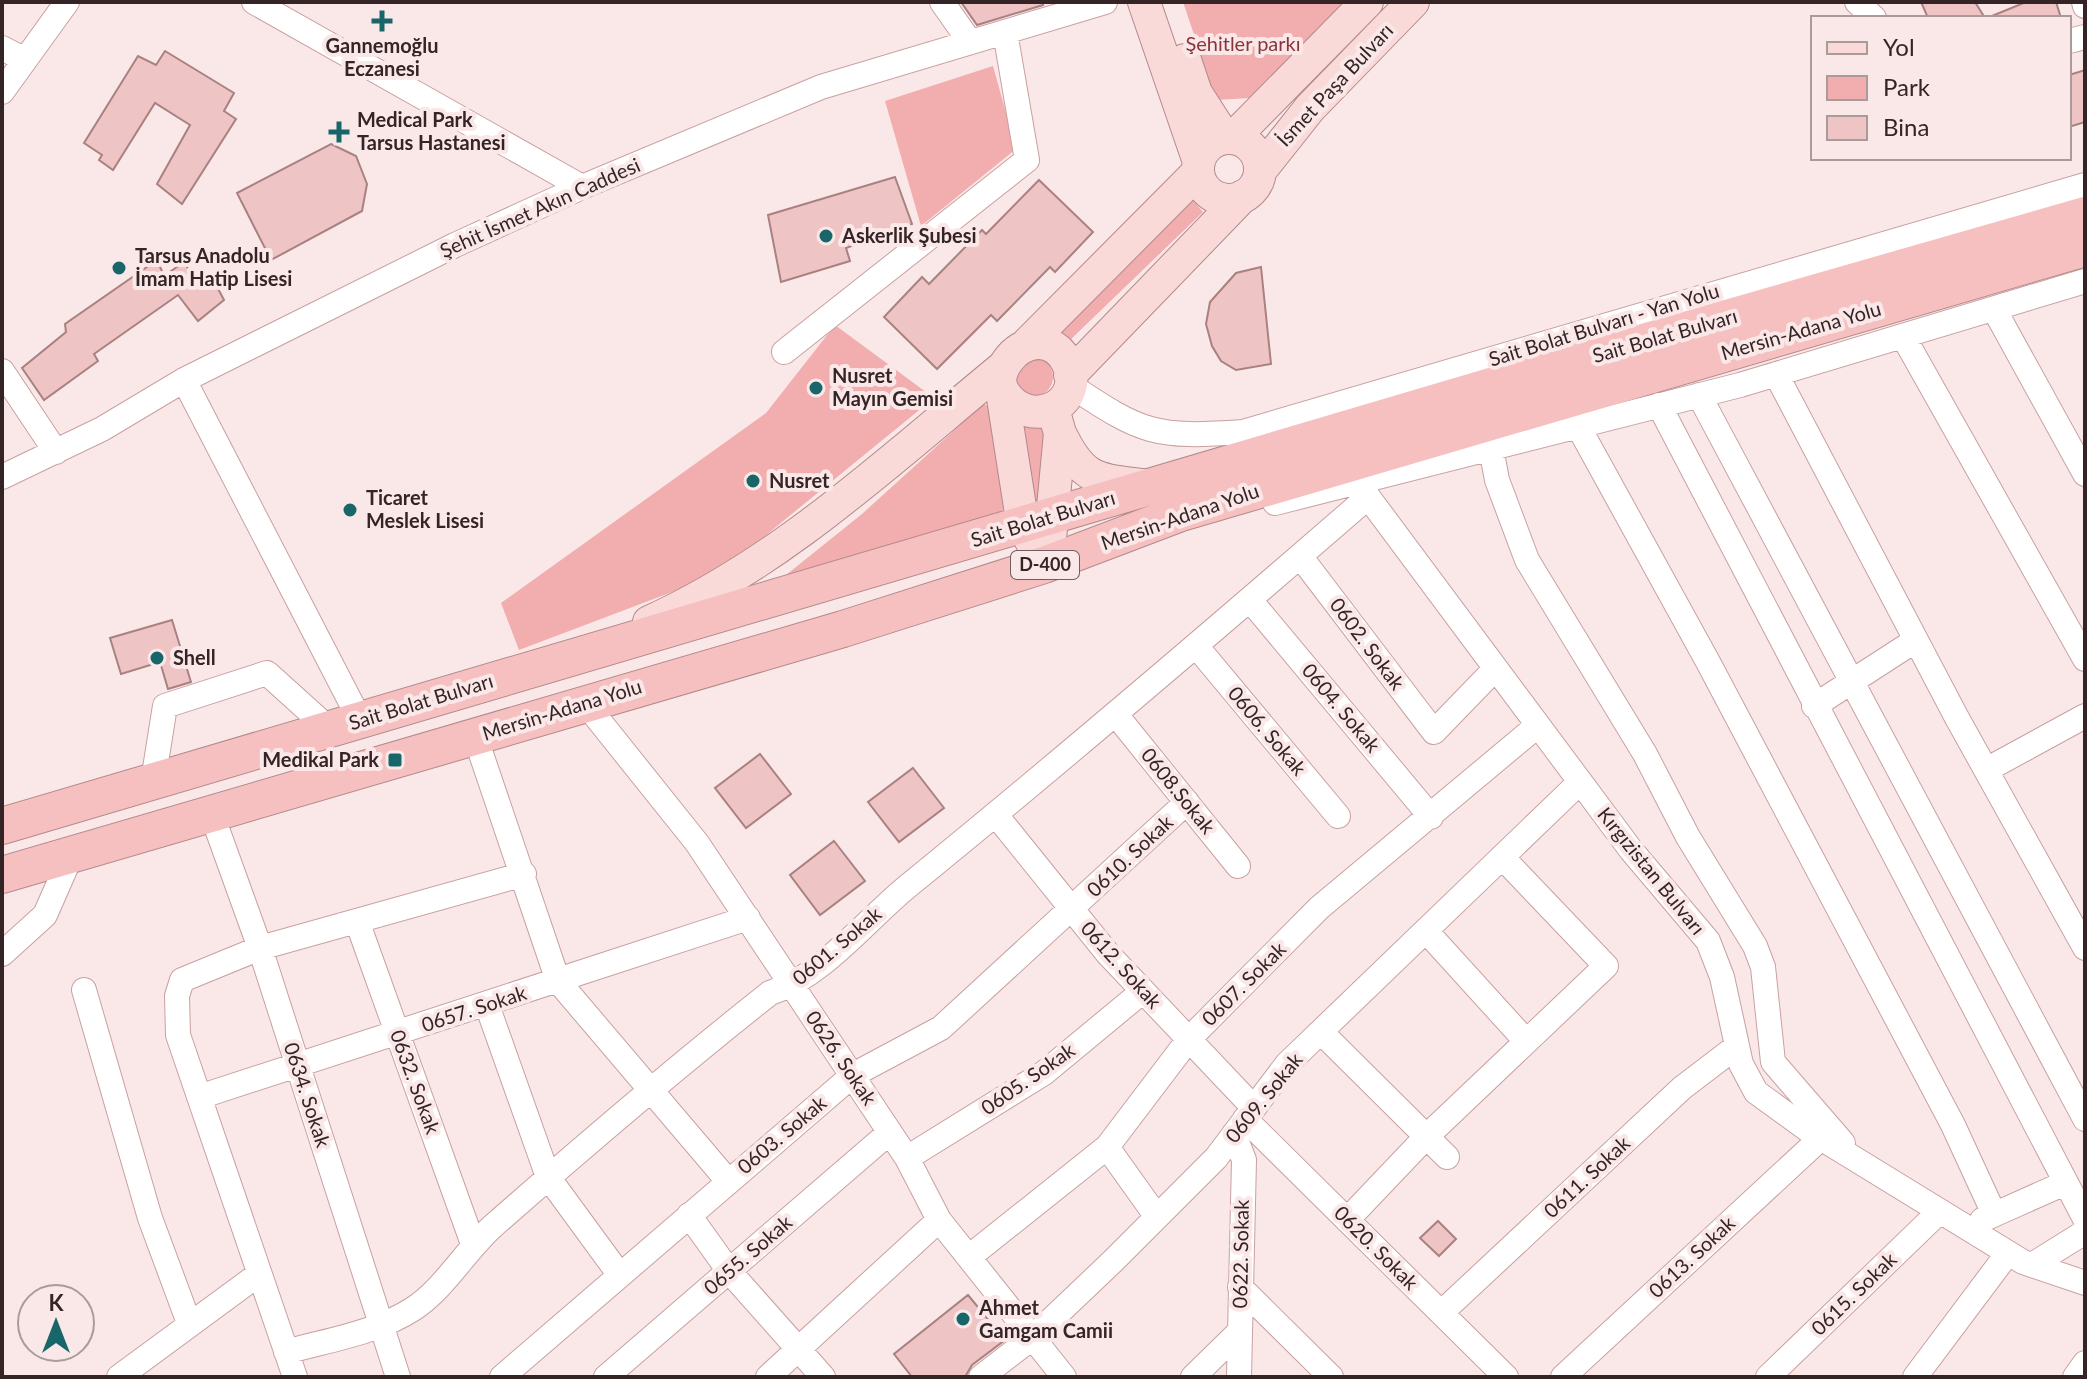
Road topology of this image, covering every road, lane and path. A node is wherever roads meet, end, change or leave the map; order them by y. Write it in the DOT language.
graph roads {
  1 [pos="67,2"];
  2 [pos="254,2"];
  3 [pos="942,2"];
  4 [pos="1105,2"];
  5 [pos="1144,2"];
  6 [pos="1167,2"];
  7 [pos="1367,2"];
  8 [pos="1413,2"];
  9 [pos="1857,2"];
  10 [pos="1872,16"];
  11 [pos="1005,32"];
  12 [pos="970,42"];
  13 [pos="2,48"];
  14 [pos="25,60"];
  15 [pos="2,92"];
  16 [pos="1229,138"];
  17 [pos="1198,167"];
  18 [pos="1252,183"];
  19 [pos="2085,185"];
  20 [pos="582,187"];
  21 [pos="2085,215"];
  22 [pos="2085,248"];
  23 [pos="2085,281"];
  24 [pos="1994,309"];
  25 [pos="1903,336"];
  26 [pos="1027,344"];
  27 [pos="784,352"];
  28 [pos="2,371"];
  29 [pos="1776,374"];
  30 [pos="1002,379"];
  31 [pos="184,380"];
  32 [pos="1699,395"];
  33 [pos="1063,400"];
  34 [pos="1659,405"];
  35 [pos="1578,426"];
  36 [pos="1491,448"];
  37 [pos="56,452"];
  38 [pos="2084,469"];
  39 [pos="2,477"];
  40 [pos="1150,486"];
  41 [pos="1363,490"];
  42 [pos="1181,513"];
  43 [pos="1039,521"];
  44 [pos="1300,556"];
  45 [pos="1044,565"];
  46 [pos="1250,600"];
  47 [pos="1916,640"];
  48 [pos="1197,647"];
  49 [pos="565,659"];
  50 [pos="2085,659"];
  51 [pos="1494,670"];
  52 [pos="1852,679"];
  53 [pos="585,703"];
  54 [pos="1814,706"];
  55 [pos="1117,716"];
  56 [pos="2085,716"];
  57 [pos="344,724"];
  58 [pos="1537,726"];
  59 [pos="475,736"];
  60 [pos="1986,770"];
  61 [pos="153,781"];
  62 [pos="1580,782"];
  63 [pos="1187,802"];
  64 [pos="212,815"];
  65 [pos="996,815"];
  66 [pos="1338,816"];
  67 [pos="1431,817"];
  68 [pos="2,826"];
  69 [pos="1502,857"];
  70 [pos="70,858"];
  71 [pos="1238,866"];
  72 [pos="524,874"];
  73 [pos="2,875"];
  74 [pos="1072,910"];
  75 [pos="748,918"];
  76 [pos="357,921"];
  77 [pos="1426,931"];
  78 [pos="260,948"];
  79 [pos="2085,948"];
  80 [pos="2,954"];
  81 [pos="558,981"];
  82 [pos="794,986"];
  83 [pos="84,990"];
  84 [pos="1143,991"];
  85 [pos="487,1005"];
  86 [pos="1321,1032"];
  87 [pos="398,1034"];
  88 [pos="1189,1039"];
  89 [pos="1525,1040"];
  90 [pos="1737,1046"];
  91 [pos="298,1067"];
  92 [pos="853,1075"];
  93 [pos="649,1088"];
  94 [pos="199,1097"];
  95 [pos="2085,1119"];
  96 [pos="1244,1120"];
  97 [pos="890,1132"];
  98 [pos="1426,1137"];
  99 [pos="1821,1138"];
  100 [pos="1107,1147"];
  101 [pos="1447,1157"];
  102 [pos="907,1158"];
  103 [pos="1857,1160"];
  104 [pos="548,1177"];
  105 [pos="728,1181"];
  106 [pos="2065,1183"];
  107 [pos="1939,1212"];
  108 [pos="1994,1214"];
  109 [pos="689,1215"];
  110 [pos="1157,1217"];
  111 [pos="2085,1219"];
  112 [pos="939,1220"];
  113 [pos="1347,1220"];
  114 [pos="1965,1227"];
  115 [pos="2085,1232"];
  116 [pos="473,1244"];
  117 [pos="2008,1253"];
  118 [pos="969,1257"];
  119 [pos="2032,1265"];
  120 [pos="729,1271"];
  121 [pos="259,1274"];
  122 [pos="619,1274"];
  123 [pos="2085,1283"];
  124 [pos="1240,1287"];
  125 [pos="1441,1313"];
  126 [pos="189,1323"];
  127 [pos="380,1326"];
  128 [pos="1240,1331"];
  129 [pos="1032,1338"];
  130 [pos="799,1349"];
  131 [pos="286,1352"];
  132 [pos="2085,1363"];
  133 [pos="512,1373"];
  134 [pos="119,1377"];
  135 [pos="295,1377"];
  136 [pos="398,1377"];
  137 [pos="606,1377"];
  138 [pos="768,1377"];
  139 [pos="823,1377"];
  140 [pos="981,1377"];
  141 [pos="1064,1377"];
  142 [pos="1193,1377"];
  143 [pos="1239,1377"];
  144 [pos="1331,1377"];
  145 [pos="1506,1377"];
  146 [pos="1563,1377"];
  147 [pos="1768,1377"];
  148 [pos="1915,1377"];
  149 [pos="2075,1377"];
  1 -- 14 [label="street"];
  2 -- 20 [label="street"];
  3 -- 12 [label="street"];
  4 -- 11 [label="street, Şehit İsmet Akın Caddesi"];
  5 -- 17 [label="main road"];
  6 -- 16 [label="main road"];
  7 -- 16 [label="main road, İsmet Paşa Bulvarı"];
  8 -- 18 [label="main road, İsmet Paşa Bulvarı"];
  9 -- 10 [label="street"];
  11 -- 12 [label="street, Şehit İsmet Akın Caddesi"];
  11 -- 27 [label="street"];
  12 -- 20 [label="street, Şehit İsmet Akın Caddesi"];
  13 -- 14 [label="street"];
  14 -- 15 [label="street"];
  16 -- 17 [label="main road"];
  16 -- 18 [label="main road"];
  17 -- 18 [label="main road"];
  17 -- 26 [label="main road"];
  18 -- 33 [label="main road, İsmet Paşa Bulvarı"];
  19 -- 33 [label="street, Sait Bolat Bulvarı - Yan Yolu"];
  20 -- 31 [label="street, Şehit İsmet Akın Caddesi"];
  21 -- 40 [label="highway, Sait Bolat Bulvarı / D-400"];
  22 -- 42 [label="highway, Mersin-Adana Yolu / D-400"];
  23 -- 24 [label="street"];
  24 -- 25 [label="street"];
  24 -- 38 [label="street"];
  25 -- 29 [label="street"];
  25 -- 50 [label="street"];
  26 -- 30 [label="main road"];
  26 -- 33 [label="main road"];
  28 -- 37 [label="street"];
  29 -- 32 [label="street"];
  29 -- 47 [label="street"];
  30 -- 33 [label="main road"];
  30 -- 43 [label="main road"];
  30 -- 49 [label="main road"];
  31 -- 37 [label="street, Şehit İsmet Akın Caddesi"];
  31 -- 57 [label="street"];
  32 -- 34 [label="street"];
  32 -- 52 [label="street"];
  33 -- 40 [label="main road"];
  33 -- 43 [label="main road"];
  34 -- 35 [label="street"];
  34 -- 54 [label="street"];
  35 -- 36 [label="street"];
  35 -- 108 [label="street"];
  36 -- 41 [label="street"];
  36 -- 103 [label="street"];
  37 -- 39 [label="street, Şehit İsmet Akın Caddesi"];
  40 -- 43 [label="highway, Sait Bolat Bulvarı / D-400"];
  41 -- 42 [label="street"];
  41 -- 44 [label="street, 0601. Sokak"];
  41 -- 51 [label="street, Kırgızistan Bulvarı"];
  42 -- 45 [label="highway, Mersin-Adana Yolu / D-400"];
  43 -- 45 [label="main road"];
  43 -- 49 [label="highway, Sait Bolat Bulvarı / D-400"];
  44 -- 46 [label="street, 0601. Sokak"];
  44 -- 51 [label="street, 0602. Sokak"];
  45 -- 53 [label="highway, Mersin-Adana Yolu / D-400"];
  46 -- 48 [label="street, 0601. Sokak"];
  46 -- 67 [label="street, 0604. Sokak"];
  47 -- 52 [label="street"];
  47 -- 60 [label="street"];
  48 -- 55 [label="street, 0601. Sokak"];
  48 -- 66 [label="street, 0606. Sokak"];
  49 -- 57 [label="highway, Sait Bolat Bulvarı / D-400"];
  51 -- 58 [label="street, Kırgızistan Bulvarı"];
  52 -- 54 [label="street"];
  52 -- 95 [label="street"];
  53 -- 59 [label="highway, Mersin-Adana Yolu / D-400"];
  53 -- 75 [label="street, 0626. Sokak"];
  54 -- 106 [label="street"];
  55 -- 63 [label="street, 0608.Sokak"];
  55 -- 65 [label="street, 0601. Sokak"];
  56 -- 60 [label="street"];
  57 -- 61 [label="highway, Sait Bolat Bulvarı / D-400"];
  57 -- 61 [label="street"];
  58 -- 62 [label="street, Kırgızistan Bulvarı"];
  58 -- 67 [label="street, 0607. Sokak"];
  59 -- 64 [label="highway, Mersin-Adana Yolu / D-400"];
  59 -- 72 [label="street"];
  60 -- 79 [label="street"];
  61 -- 68 [label="highway, Sait Bolat Bulvarı / D-400"];
  62 -- 69 [label="street, 0609. Sokak"];
  62 -- 90 [label="street, Kırgızistan Bulvarı"];
  63 -- 71 [label="street, 0608.Sokak"];
  63 -- 74 [label="street, 0610. Sokak"];
  64 -- 70 [label="highway, Mersin-Adana Yolu / D-400"];
  64 -- 78 [label="street, 0634. Sokak"];
  65 -- 74 [label="street, 0612. Sokak"];
  65 -- 82 [label="street, 0601. Sokak"];
  67 -- 88 [label="street, 0607. Sokak"];
  69 -- 77 [label="street, 0609. Sokak"];
  69 -- 89 [label="street"];
  70 -- 73 [label="highway, Mersin-Adana Yolu / D-400"];
  70 -- 80 [label="street"];
  72 -- 76 [label="street"];
  72 -- 81 [label="street"];
  74 -- 84 [label="street, 0612. Sokak"];
  74 -- 92 [label="street, 0603. Sokak"];
  75 -- 81 [label="street, 0657. Sokak"];
  75 -- 82 [label="street, 0626. Sokak"];
  76 -- 78 [label="street"];
  76 -- 87 [label="street, 0632. Sokak"];
  77 -- 86 [label="street, 0609. Sokak"];
  77 -- 89 [label="street"];
  78 -- 91 [label="street, 0634. Sokak"];
  78 -- 94 [label="street"];
  81 -- 85 [label="street, 0657. Sokak"];
  81 -- 93 [label="street"];
  82 -- 92 [label="street, 0626. Sokak"];
  82 -- 93 [label="street, 0601. Sokak"];
  83 -- 126 [label="street"];
  84 -- 88 [label="street, 0612. Sokak"];
  84 -- 102 [label="street, 0605. Sokak"];
  85 -- 87 [label="street, 0657. Sokak"];
  85 -- 104 [label="street"];
  86 -- 96 [label="street, 0609. Sokak"];
  86 -- 98 [label="street"];
  87 -- 91 [label="street, 0657. Sokak"];
  87 -- 116 [label="street, 0632. Sokak"];
  88 -- 96 [label="street, 0612. Sokak"];
  88 -- 100 [label="street, 0607. Sokak"];
  89 -- 98 [label="street"];
  90 -- 99 [label="street, Kırgızistan Bulvarı"];
  90 -- 125 [label="street, 0611. Sokak"];
  91 -- 94 [label="street, 0657. Sokak"];
  91 -- 127 [label="street, 0634. Sokak"];
  92 -- 97 [label="street, 0626. Sokak"];
  92 -- 105 [label="street, 0603. Sokak"];
  93 -- 104 [label="street, 0601. Sokak"];
  93 -- 105 [label="street"];
  94 -- 121 [label="street"];
  96 -- 110 [label="street, 0609. Sokak"];
  96 -- 113 [label="street, 0620. Sokak"];
  96 -- 124 [label="street, 0622. Sokak"];
  97 -- 102 [label="street, 0626. Sokak"];
  97 -- 120 [label="street, 0655. Sokak"];
  98 -- 101 [label="street"];
  98 -- 113 [label="street"];
  99 -- 103 [label="street, Kırgızistan Bulvarı"];
  99 -- 146 [label="street, 0613. Sokak"];
  100 -- 110 [label="street"];
  100 -- 118 [label="street, 0607. Sokak"];
  102 -- 112 [label="street, 0626. Sokak"];
  103 -- 107 [label="street, Kırgızistan Bulvarı"];
  104 -- 116 [label="street, 0601. Sokak"];
  104 -- 122 [label="street"];
  105 -- 109 [label="street, 0603. Sokak"];
  106 -- 108 [label="street"];
  106 -- 111 [label="street"];
  107 -- 114 [label="street, Kırgızistan Bulvarı"];
  107 -- 147 [label="street, 0615. Sokak"];
  108 -- 114 [label="street"];
  109 -- 120 [label="street"];
  109 -- 122 [label="street, 0603. Sokak"];
  110 -- 129 [label="street, 0609. Sokak"];
  112 -- 118 [label="street, 0626. Sokak"];
  112 -- 130 [label="street"];
  113 -- 125 [label="street, 0620. Sokak"];
  114 -- 117 [label="street, Kırgızistan Bulvarı"];
  115 -- 119 [label="street"];
  116 -- 127 [label="street, 0601. Sokak"];
  117 -- 119 [label="street, Kırgızistan Bulvarı"];
  117 -- 148 [label="street"];
  118 -- 129 [label="street, 0626. Sokak"];
  119 -- 123 [label="street, Kırgızistan Bulvarı"];
  120 -- 130 [label="street"];
  120 -- 137 [label="street, 0655. Sokak"];
  121 -- 126 [label="street"];
  121 -- 131 [label="street"];
  122 -- 133 [label="street, 0603. Sokak"];
  124 -- 128 [label="street, 0622. Sokak"];
  124 -- 144 [label="street"];
  125 -- 145 [label="street, 0620. Sokak"];
  126 -- 134 [label="street"];
  127 -- 131 [label="street, 0601. Sokak"];
  127 -- 136 [label="street, 0634. Sokak"];
  128 -- 142 [label="street"];
  128 -- 143 [label="street, 0622. Sokak"];
  129 -- 140 [label="street, 0609. Sokak"];
  129 -- 141 [label="street, 0626. Sokak"];
  130 -- 138 [label="street"];
  130 -- 139 [label="street"];
  131 -- 135 [label="street"];
  132 -- 149 [label="street"];
}
